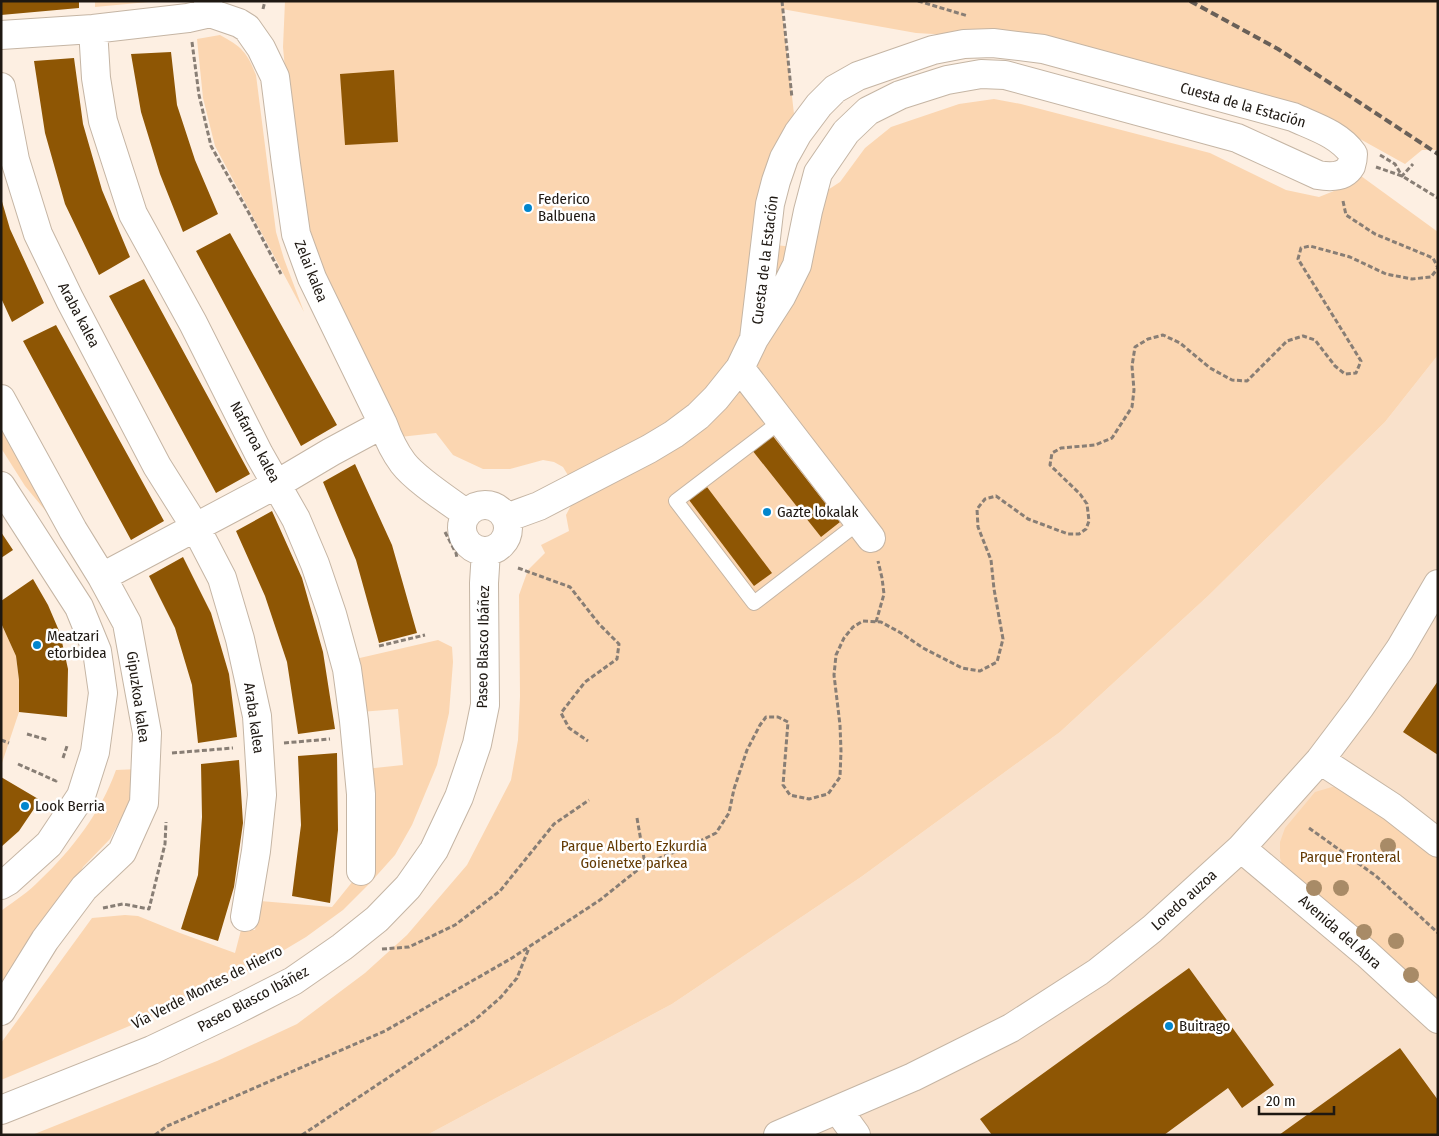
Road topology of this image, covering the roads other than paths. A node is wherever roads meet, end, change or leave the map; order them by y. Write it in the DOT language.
graph roads {
  1 [pos="209,7"];
  2 [pos="92,29"];
  3 [pos="1,35"];
  4 [pos="1,87"];
  5 [pos="754,339"];
  6 [pos="740,368"];
  7 [pos="1,399"];
  8 [pos="781,421"];
  9 [pos="383,424"];
  10 [pos="277,484"];
  11 [pos="1,486"];
  12 [pos="467,514"];
  13 [pos="506,518"];
  14 [pos="196,528"];
  15 [pos="864,531"];
  16 [pos="486,551"];
  17 [pos="102,577"];
  18 [pos="1438,584"];
  19 [pos="1320,760"];
  20 [pos="1438,843"];
  21 [pos="1241,848"];
  22 [pos="361,871"];
  23 [pos="1,885"];
  24 [pos="245,917"];
  25 [pos="1,1011"];
  26 [pos="1438,1019"];
  27 [pos="1,1110"];
  28 [pos="838,1110"];
  29 [pos="778,1135"];
  30 [pos="856,1135"];
  1 -- 2 [label="street, Zelai kalea"];
  1 -- 9 [label="street, Zelai kalea"];
  2 -- 3 [label="street, Zelai kalea"];
  2 -- 10 [label="street, Nafarroa kalea"];
  4 -- 14 [label="street, Araba kalea"];
  5 -- 5 [label="street, Cuesta de la Estación"];
  5 -- 6 [label="street, Cuesta de la Estación"];
  6 -- 8 [label="street"];
  6 -- 13 [label="street, Cuesta de la Estación"];
  7 -- 17 [label="street, Gipuzkoa kalea"];
  8 -- 15 [label="street"];
  8 -- 15 [label="lane"];
  9 -- 10 [label="street"];
  9 -- 12 [label="street, Zelai kalea"];
  10 -- 14 [label="street"];
  10 -- 22 [label="street, Nafarroa kalea"];
  11 -- 23 [label="street"];
  12 -- 13 [label="street"];
  12 -- 16 [label="street"];
  13 -- 16 [label="street"];
  14 -- 17 [label="street"];
  14 -- 24 [label="street, Araba kalea"];
  16 -- 27 [label="street, Paseo Blasco Ibáñez"];
  17 -- 25 [label="street, Gipuzkoa kalea"];
  18 -- 19 [label="street, Loredo auzoa"];
  19 -- 20 [label="street"];
  19 -- 21 [label="street, Loredo auzoa"];
  21 -- 26 [label="street, Avenida del Abra"];
  21 -- 28 [label="street, Loredo auzoa"];
  28 -- 29 [label="street, Loredo auzoa"];
  28 -- 30 [label="street"];
}
